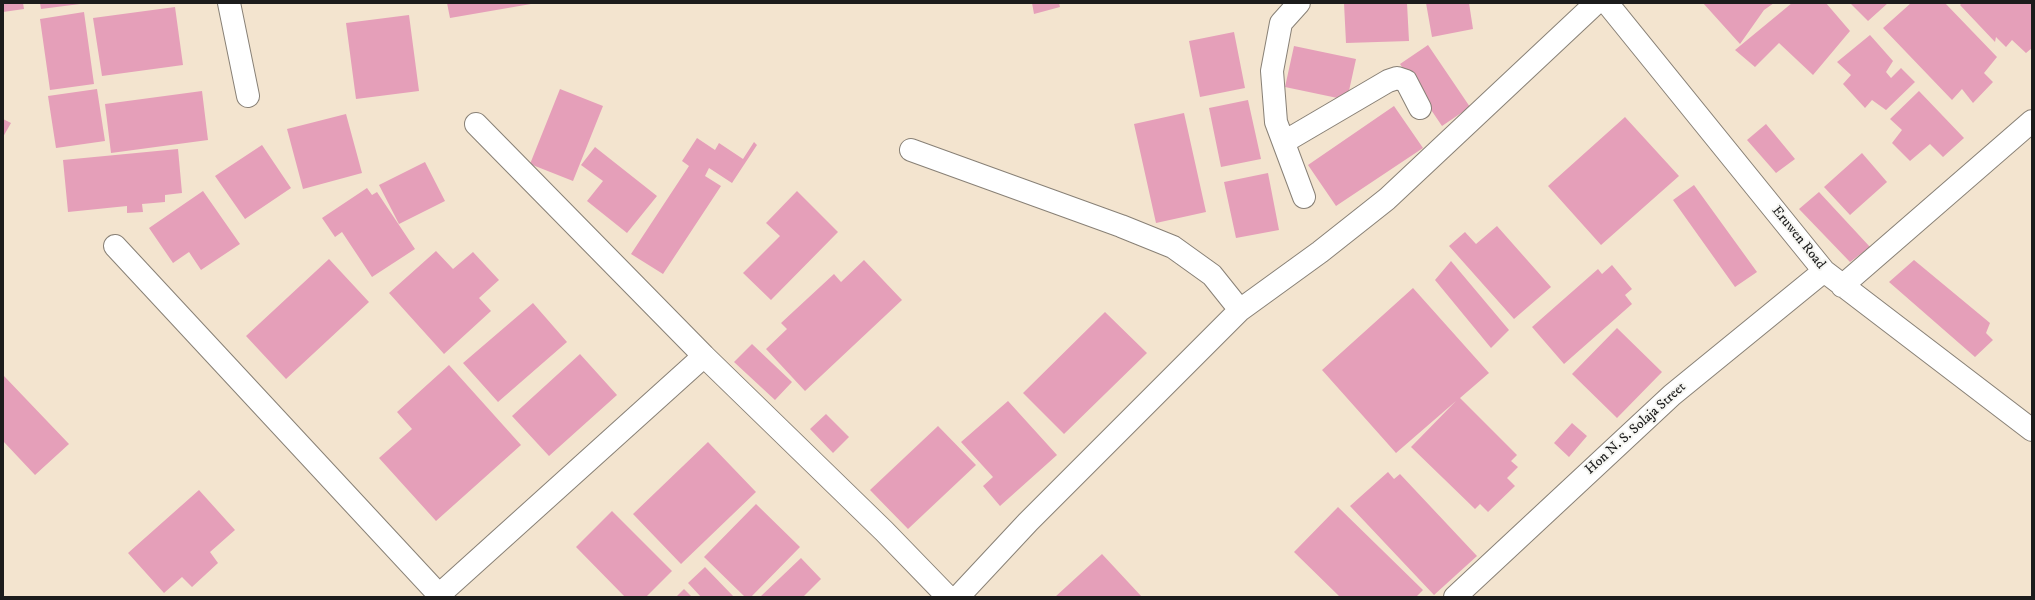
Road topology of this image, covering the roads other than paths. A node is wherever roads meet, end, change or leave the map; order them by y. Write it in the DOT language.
graph roads {
  1 [pos="229,3"];
  2 [pos="1299,3"];
  3 [pos="1596,3"];
  4 [pos="1616,6"];
  5 [pos="248,96"];
  6 [pos="1420,108"];
  7 [pos="2032,121"];
  8 [pos="476,124"];
  9 [pos="1284,142"];
  10 [pos="911,150"];
  11 [pos="1304,197"];
  12 [pos="115,246"];
  13 [pos="1824,271"];
  14 [pos="1842,286"];
  15 [pos="1240,310"];
  16 [pos="704,356"];
  17 [pos="2032,430"];
  18 [pos="440,596"];
  19 [pos="948,597"];
  20 [pos="958,597"];
  21 [pos="1455,597"];
  1 -- 5 [label="street"];
  2 -- 9 [label="street"];
  3 -- 15 [label="street"];
  4 -- 13 [label="street, Eruwen Road"];
  6 -- 9 [label="street"];
  7 -- 14 [label="street"];
  8 -- 16 [label="street"];
  9 -- 11 [label="street"];
  10 -- 15 [label="street"];
  12 -- 18 [label="street"];
  13 -- 14 [label="street, Eruwen Road"];
  13 -- 21 [label="street, Hon N. S. Solaja Street"];
  14 -- 17 [label="street, Eruwen Road"];
  15 -- 20 [label="street"];
  16 -- 18 [label="street"];
  16 -- 19 [label="street"];
}
